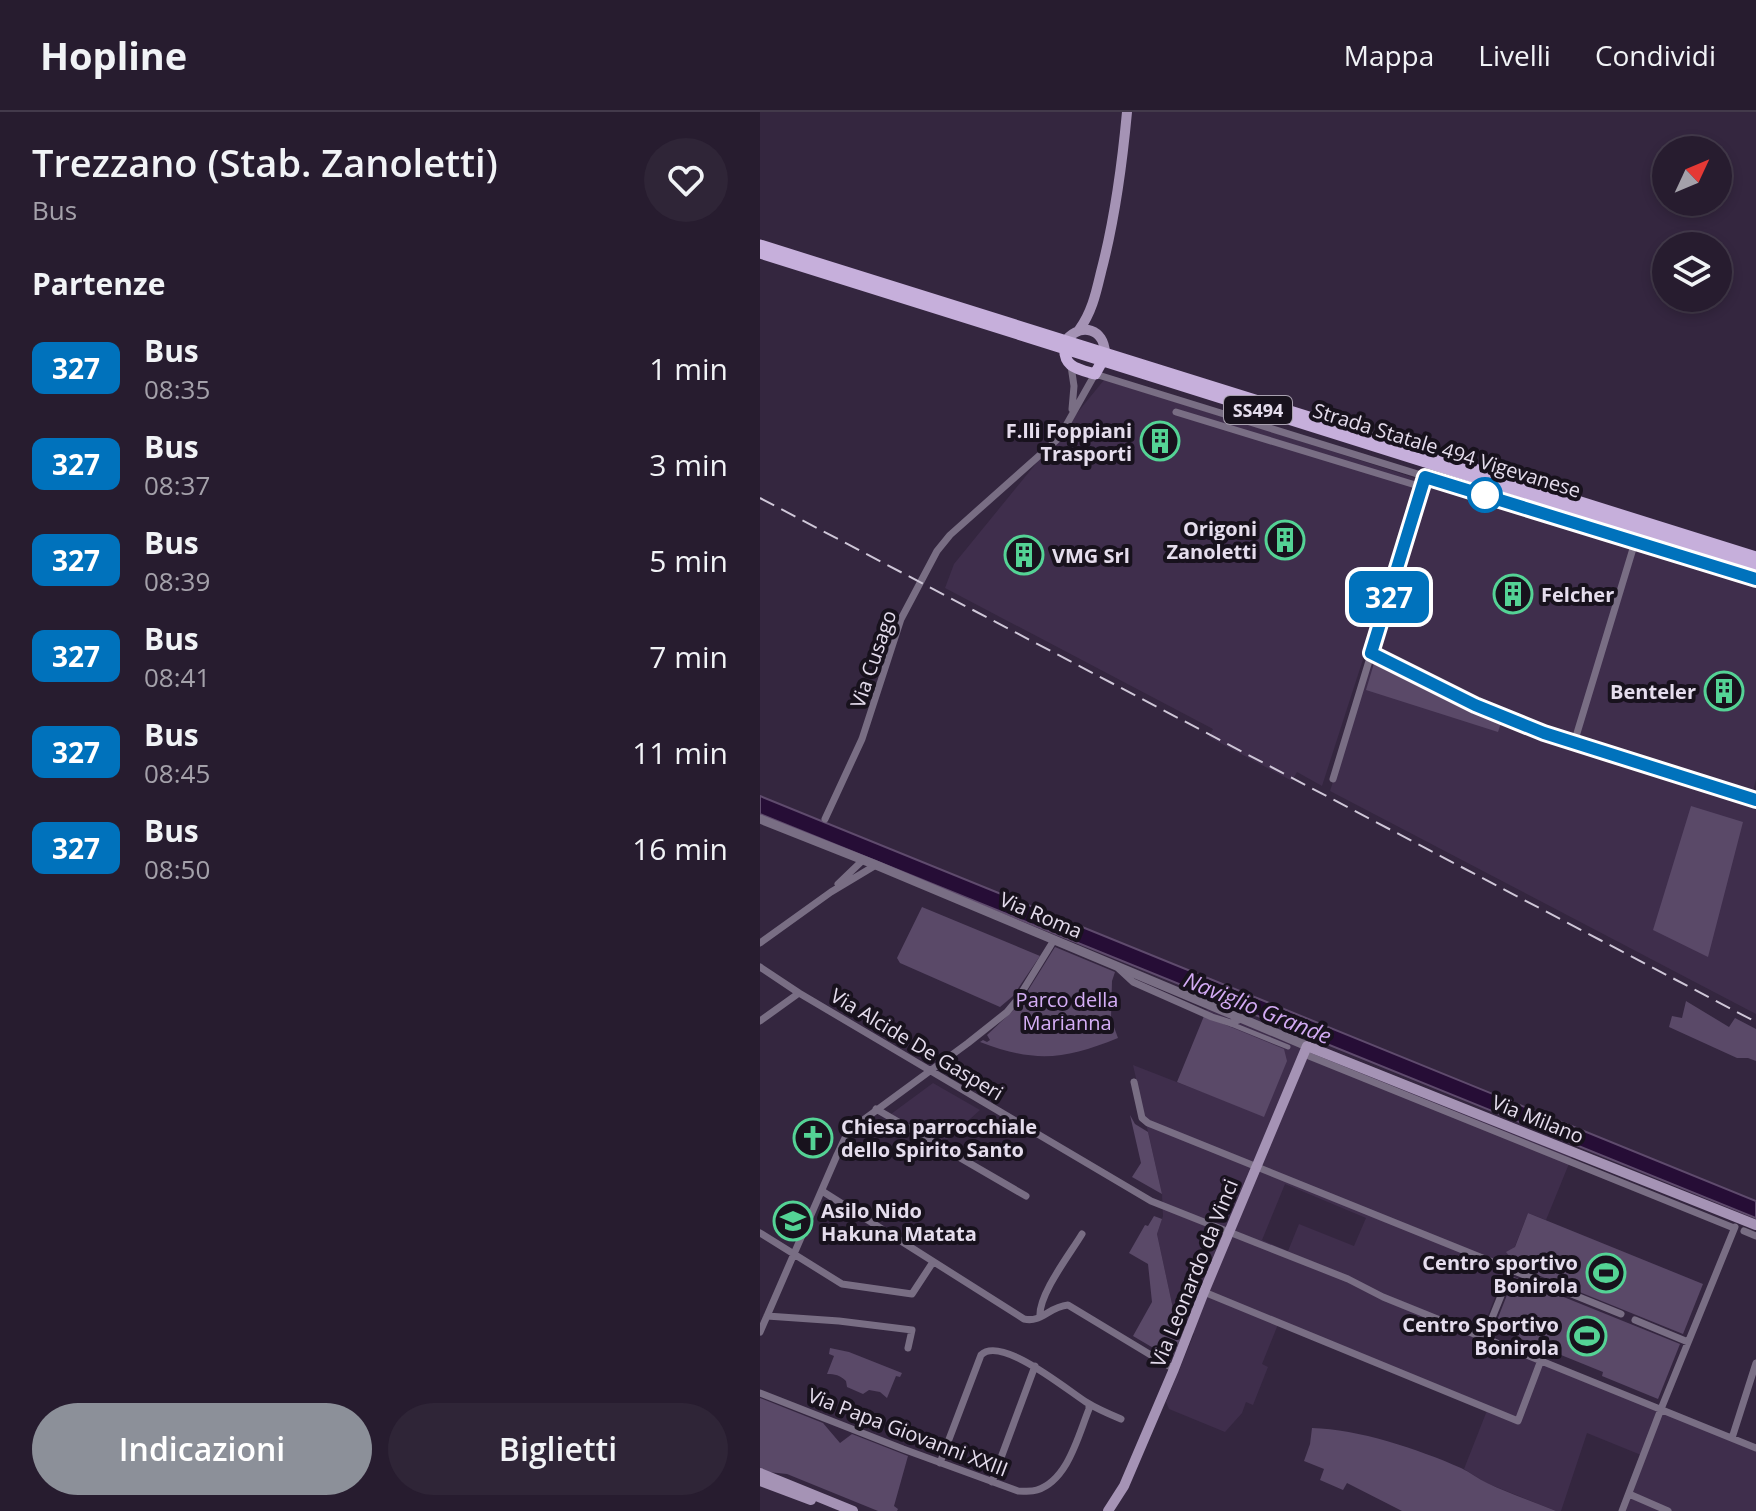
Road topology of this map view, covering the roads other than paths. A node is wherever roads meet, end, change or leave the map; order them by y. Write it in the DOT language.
graph roads {
  1 [pos="1127,112"];
  2 [pos="760,245"];
  3 [pos="760,253"];
  4 [pos="1093,304"];
  5 [pos="1079,330"];
  6 [pos="1098,335"];
  7 [pos="1065,344"];
  8 [pos="1104,357"];
  9 [pos="1071,366"];
  10 [pos="1095,374"];
  11 [pos="1176,412"];
  12 [pos="1070,419"];
  13 [pos="1425,477"];
  14 [pos="1422,487"];
  15 [pos="1635,542"];
  16 [pos="1756,557"];
  17 [pos="1756,566"];
  18 [pos="1756,579"];
  19 [pos="1371,653"];
  20 [pos="1574,743"];
  21 [pos="1333,779"];
  22 [pos="1756,788"];
  23 [pos="1754,800"];
  24 [pos="760,819"];
  25 [pos="825,819"];
  26 [pos="863,860"];
  27 [pos="876,865"];
  28 [pos="831,892"];
  29 [pos="1054,940"];
  30 [pos="760,943"];
  31 [pos="760,967"];
  32 [pos="799,993"];
  33 [pos="760,1021"];
  34 [pos="1236,1021"];
  35 [pos="1288,1047"];
  36 [pos="1305,1050"];
  37 [pos="930,1069"];
  38 [pos="1134,1082"];
  39 [pos="876,1109"];
  40 [pos="1257,1167"];
  41 [pos="822,1191"];
  42 [pos="1026,1196"];
  43 [pos="1736,1223"];
  44 [pos="1756,1225"];
  45 [pos="1744,1231"];
  46 [pos="760,1233"];
  47 [pos="1230,1233"];
  48 [pos="1082,1234"];
  49 [pos="1756,1236"];
  50 [pos="794,1254"];
  51 [pos="933,1262"];
  52 [pos="1511,1271"];
  53 [pos="1204,1292"];
  54 [pos="1621,1314"];
  55 [pos="767,1316"];
  56 [pos="1040,1317"];
  57 [pos="1635,1320"];
  58 [pos="760,1332"];
  59 [pos="1484,1338"];
  60 [pos="1688,1342"];
  61 [pos="908,1348"];
  62 [pos="1541,1360"];
  63 [pos="1756,1363"];
  64 [pos="1035,1366"];
  65 [pos="1174,1369"];
  66 [pos="760,1393"];
  67 [pos="1089,1404"];
  68 [pos="1661,1409"];
  69 [pos="1121,1419"];
  70 [pos="1732,1438"];
  71 [pos="1756,1448"];
  72 [pos="940,1463"];
  73 [pos="760,1472"];
  74 [pos="760,1481"];
  75 [pos="992,1482"];
  76 [pos="1629,1494"];
  77 [pos="840,1511"];
  78 [pos="853,1511"];
  79 [pos="1108,1511"];
  80 [pos="1622,1511"];
  81 [pos="1668,1511"];
  1 -- 4 [label="main road"];
  2 -- 7 [label="main road, Strada Statale 494 Vigevanese / SS494"];
  3 -- 7 [label="main road, Strada Statale 494 Vigevanese / SS494"];
  4 -- 5 [label="main road"];
  4 -- 6 [label="main road"];
  5 -- 6 [label="main road"];
  5 -- 7 [label="main road"];
  6 -- 8 [label="main road"];
  7 -- 8 [label="main road, Strada Statale 494 Vigevanese / SS494"];
  7 -- 9 [label="main road"];
  8 -- 10 [label="main road"];
  8 -- 16 [label="main road, Strada Statale 494 Vigevanese / SS494"];
  8 -- 17 [label="main road, Strada Statale 494 Vigevanese / SS494"];
  9 -- 10 [label="main road"];
  9 -- 12 [label="street"];
  10 -- 12 [label="street, Via Cusago"];
  10 -- 13 [label="street"];
  11 -- 14 [label="street"];
  12 -- 25 [label="street, Via Cusago"];
  13 -- 14 [label="street"];
  13 -- 15 [label="street"];
  14 -- 19 [label="street"];
  15 -- 18 [label="street"];
  15 -- 20 [label="street"];
  19 -- 20 [label="street"];
  19 -- 21 [label="street"];
  20 -- 23 [label="street"];
  22 -- 23 [label="street"];
  24 -- 26 [label="street, Via Roma"];
  26 -- 27 [label="street, Via Roma"];
  26 -- 28 [label="street"];
  27 -- 28 [label="street"];
  27 -- 29 [label="street, Via Roma"];
  28 -- 30 [label="street"];
  29 -- 34 [label="street, Via Roma"];
  29 -- 37 [label="street"];
  31 -- 32 [label="street, Via Alcide De Gasperi"];
  32 -- 33 [label="street"];
  32 -- 37 [label="street, Via Alcide De Gasperi"];
  34 -- 35 [label="street"];
  34 -- 36 [label="street, Via Roma"];
  36 -- 40 [label="main road, Via Leonardo da Vinci"];
  36 -- 43 [label="main road, Via Milano"];
  37 -- 39 [label="street"];
  37 -- 47 [label="street, Via Alcide De Gasperi"];
  38 -- 40 [label="street"];
  39 -- 41 [label="street"];
  39 -- 42 [label="street"];
  40 -- 47 [label="main road, Via Leonardo da Vinci"];
  40 -- 52 [label="street"];
  41 -- 50 [label="street"];
  41 -- 51 [label="street"];
  43 -- 44 [label="main road, Via Milano"];
  43 -- 60 [label="street"];
  45 -- 49 [label="street"];
  46 -- 50 [label="street"];
  47 -- 53 [label="main road, Via Leonardo da Vinci"];
  47 -- 59 [label="street, Via Alcide De Gasperi"];
  48 -- 56 [label="street"];
  50 -- 51 [label="street"];
  50 -- 55 [label="street"];
  51 -- 56 [label="street"];
  52 -- 54 [label="street"];
  52 -- 59 [label="street"];
  53 -- 62 [label="street"];
  53 -- 65 [label="main road, Via Leonardo da Vinci"];
  55 -- 58 [label="street"];
  55 -- 61 [label="street"];
  56 -- 65 [label="street"];
  57 -- 60 [label="street"];
  59 -- 62 [label="street, Via Alcide De Gasperi"];
  60 -- 68 [label="street"];
  62 -- 68 [label="street, Via Alcide De Gasperi"];
  63 -- 70 [label="street"];
  64 -- 67 [label="street"];
  64 -- 72 [label="street"];
  64 -- 75 [label="street"];
  65 -- 79 [label="main road, Via Leonardo da Vinci"];
  66 -- 72 [label="street, Via Papa Giovanni XXIII"];
  67 -- 69 [label="street"];
  67 -- 75 [label="street, Via Papa Giovanni XXIII"];
  68 -- 70 [label="street, Via Alcide De Gasperi"];
  68 -- 76 [label="street"];
  70 -- 71 [label="street, Via Alcide De Gasperi"];
  72 -- 75 [label="street, Via Papa Giovanni XXIII"];
  73 -- 78 [label="main road"];
  74 -- 77 [label="main road"];
  76 -- 80 [label="street"];
  76 -- 81 [label="street"];
}
